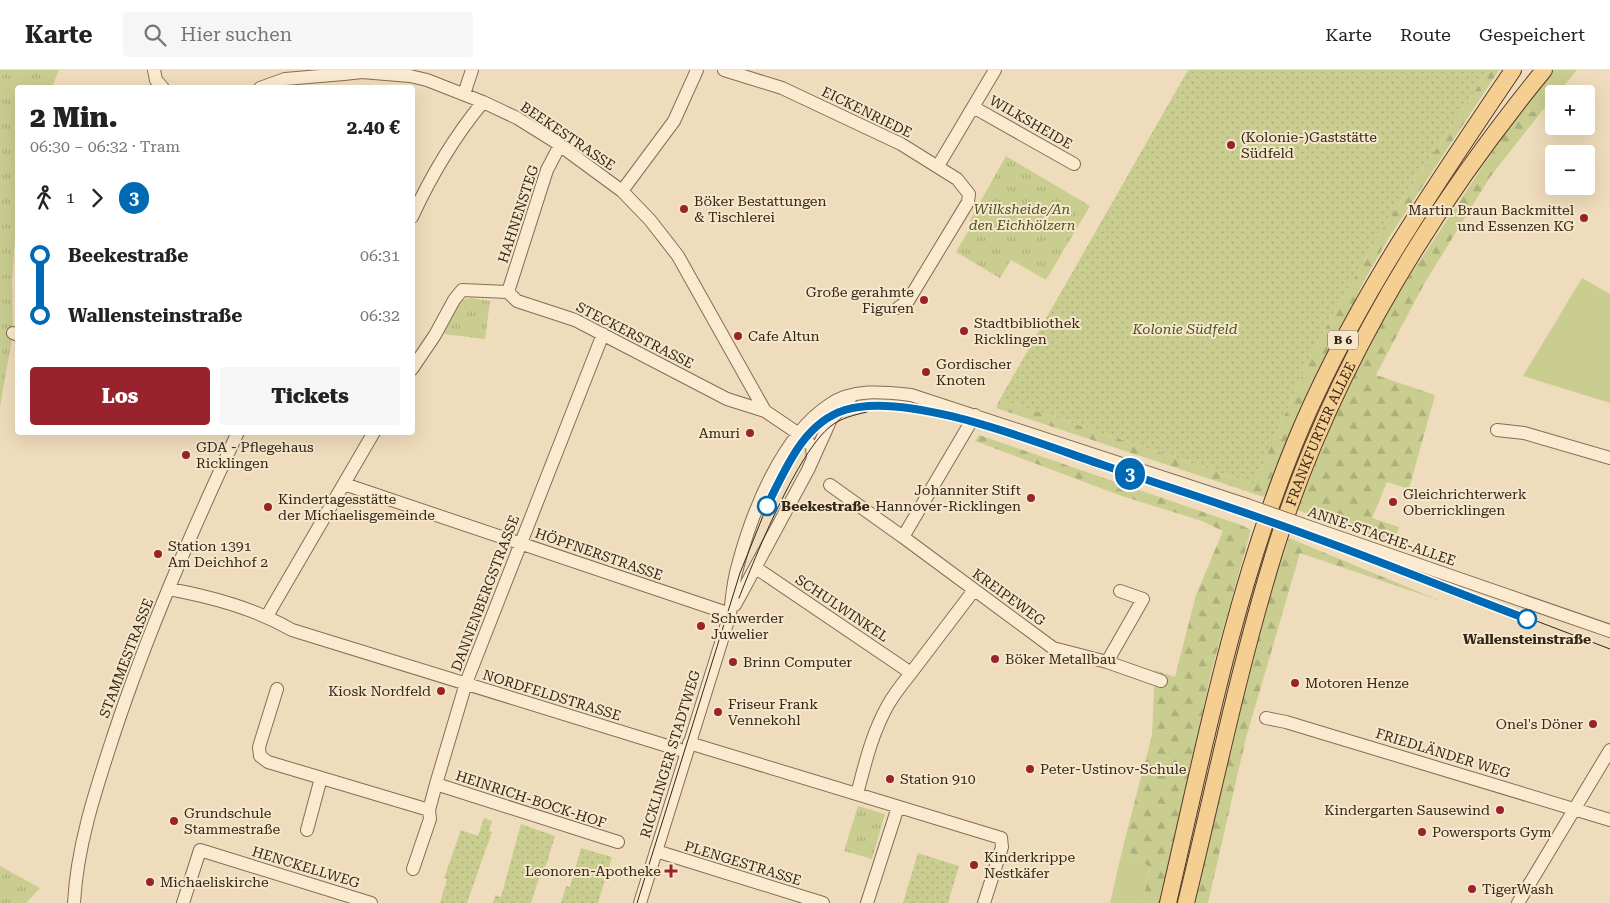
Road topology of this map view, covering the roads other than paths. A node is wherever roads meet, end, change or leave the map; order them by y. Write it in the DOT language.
graph roads {
  1 [pos="154,70"];
  2 [pos="472,70"];
  3 [pos="697,70"];
  4 [pos="724,70"];
  5 [pos="995,70"];
  6 [pos="1513,70"];
  7 [pos="1544,70"];
  8 [pos="363,71"];
  9 [pos="160,85"];
  10 [pos="270,85"];
  11 [pos="464,94"];
  12 [pos="482,102"];
  13 [pos="973,106"];
  14 [pos="559,147"];
  15 [pos="1074,164"];
  16 [pos="938,166"];
  17 [pos="622,191"];
  18 [pos="415,211"];
  19 [pos="508,292"];
  20 [pos="898,308"];
  21 [pos="603,334"];
  22 [pos="415,365"];
  23 [pos="856,394"];
  24 [pos="765,411"];
  25 [pos="975,415"];
  26 [pos="829,422"];
  27 [pos="1497,430"];
  28 [pos="237,435"];
  29 [pos="372,435"];
  30 [pos="799,435"];
  31 [pos="789,446"];
  32 [pos="1610,458"];
  33 [pos="813,459"];
  34 [pos="344,484"];
  35 [pos="830,485"];
  36 [pos="903,537"];
  37 [pos="520,543"];
  38 [pos="756,568"];
  39 [pos="169,589"];
  40 [pos="974,590"];
  41 [pos="1120,590"];
  42 [pos="730,614"];
  43 [pos="267,616"];
  44 [pos="1610,631"];
  45 [pos="1108,662"];
  46 [pos="911,673"];
  47 [pos="1161,681"];
  48 [pos="466,683"];
  49 [pos="276,689"];
  50 [pos="1266,718"];
  51 [pos="688,747"];
  52 [pos="1610,750"];
  53 [pos="321,778"];
  54 [pos="436,784"];
  55 [pos="857,794"];
  56 [pos="898,807"];
  57 [pos="1574,809"];
  58 [pos="429,810"];
  59 [pos="1610,820"];
  60 [pos="307,830"];
  61 [pos="618,842"];
  62 [pos="656,851"];
  63 [pos="413,869"];
  64 [pos="74,903"];
  65 [pos="182,903"];
  66 [pos="371,903"];
  67 [pos="640,903"];
  68 [pos="822,903"];
  69 [pos="867,903"];
  70 [pos="984,903"];
  71 [pos="1168,903"];
  72 [pos="1186,903"];
  73 [pos="1518,903"];
  1 -- 9 [label="street"];
  2 -- 11 [label="street"];
  3 -- 17 [label="street"];
  4 -- 16 [label="street, EICKENRIEDE"];
  5 -- 13 [label="street, WILKSHEIDE"];
  6 -- 71 [label="main road, FRANKFURTER ALLEE / B 6"];
  7 -- 72 [label="main road, FRANKFURTER ALLEE / B 6"];
  8 -- 10 [label="street, BEEKESTRASSE"];
  8 -- 11 [label="street, BEEKESTRASSE"];
  11 -- 12 [label="street, BEEKESTRASSE"];
  12 -- 14 [label="street, BEEKESTRASSE"];
  12 -- 18 [label="street"];
  13 -- 15 [label="street, WILKSHEIDE"];
  13 -- 16 [label="street, WILKSHEIDE"];
  14 -- 17 [label="street, BEEKESTRASSE"];
  14 -- 19 [label="street, HAHNENSTEG"];
  16 -- 20 [label="street"];
  17 -- 24 [label="street, BEEKESTRASSE"];
  19 -- 21 [label="street, STECKERSTRASSE"];
  19 -- 22 [label="street"];
  21 -- 24 [label="street, STECKERSTRASSE"];
  21 -- 37 [label="street, DANNENBERGSTRASSE"];
  23 -- 25 [label="street, ANNE-STACHE-ALLEE"];
  23 -- 26 [label="street, ANNE-STACHE-ALLEE"];
  23 -- 30 [label="street, ANNE-STACHE-ALLEE"];
  24 -- 30 [label="street, BEEKESTRASSE"];
  25 -- 36 [label="street"];
  25 -- 44 [label="street, ANNE-STACHE-ALLEE, bridge"];
  26 -- 30 [label="street, ANNE-STACHE-ALLEE"];
  26 -- 33 [label="street, ANNE-STACHE-ALLEE"];
  27 -- 32 [label="street"];
  28 -- 39 [label="street, STAMMESTRASSE"];
  29 -- 34 [label="street"];
  30 -- 31 [label="street, ANNE-STACHE-ALLEE"];
  30 -- 33 [label="street, BEEKESTRASSE"];
  31 -- 42 [label="street, RICKLINGER STADTWEG"];
  33 -- 38 [label="street, RICKLINGER STADTWEG"];
  34 -- 37 [label="street, HÖPFNERSTRASSE"];
  34 -- 43 [label="street"];
  35 -- 36 [label="street, KREIPEWEG"];
  36 -- 40 [label="street, KREIPEWEG"];
  37 -- 42 [label="street, HÖPFNERSTRASSE"];
  37 -- 48 [label="street, DANNENBERGSTRASSE"];
  38 -- 42 [label="street, RICKLINGER STADTWEG"];
  38 -- 46 [label="street, SCHULWINKEL"];
  39 -- 43 [label="street, NORDFELDSTRASSE"];
  39 -- 64 [label="street, STAMMESTRASSE"];
  40 -- 45 [label="street, KREIPEWEG"];
  40 -- 46 [label="street"];
  41 -- 45 [label="street"];
  42 -- 51 [label="street, RICKLINGER STADTWEG"];
  43 -- 48 [label="street, NORDFELDSTRASSE"];
  45 -- 47 [label="street, KREIPEWEG"];
  46 -- 55 [label="street"];
  48 -- 51 [label="street, NORDFELDSTRASSE"];
  48 -- 54 [label="street, DANNENBERGSTRASSE"];
  49 -- 53 [label="street"];
  50 -- 57 [label="street, FRIEDLÄNDER WEG"];
  51 -- 55 [label="street, NORDFELDSTRASSE"];
  51 -- 62 [label="street, RICKLINGER STADTWEG"];
  52 -- 57 [label="street"];
  53 -- 58 [label="street"];
  53 -- 60 [label="street"];
  54 -- 58 [label="street, DANNENBERGSTRASSE"];
  54 -- 61 [label="street, HEINRICH-BOCK-HOF"];
  55 -- 56 [label="street, NORDFELDSTRASSE"];
  56 -- 69 [label="street"];
  56 -- 70 [label="street, NORDFELDSTRASSE"];
  57 -- 59 [label="street, FRIEDLÄNDER WEG"];
  57 -- 73 [label="street"];
  58 -- 63 [label="street, DANNENBERGSTRASSE"];
  62 -- 67 [label="street, RICKLINGER STADTWEG"];
  62 -- 68 [label="street, PLENGESTRASSE"];
  65 -- 66 [label="street, HENCKELLWEG"];
}
